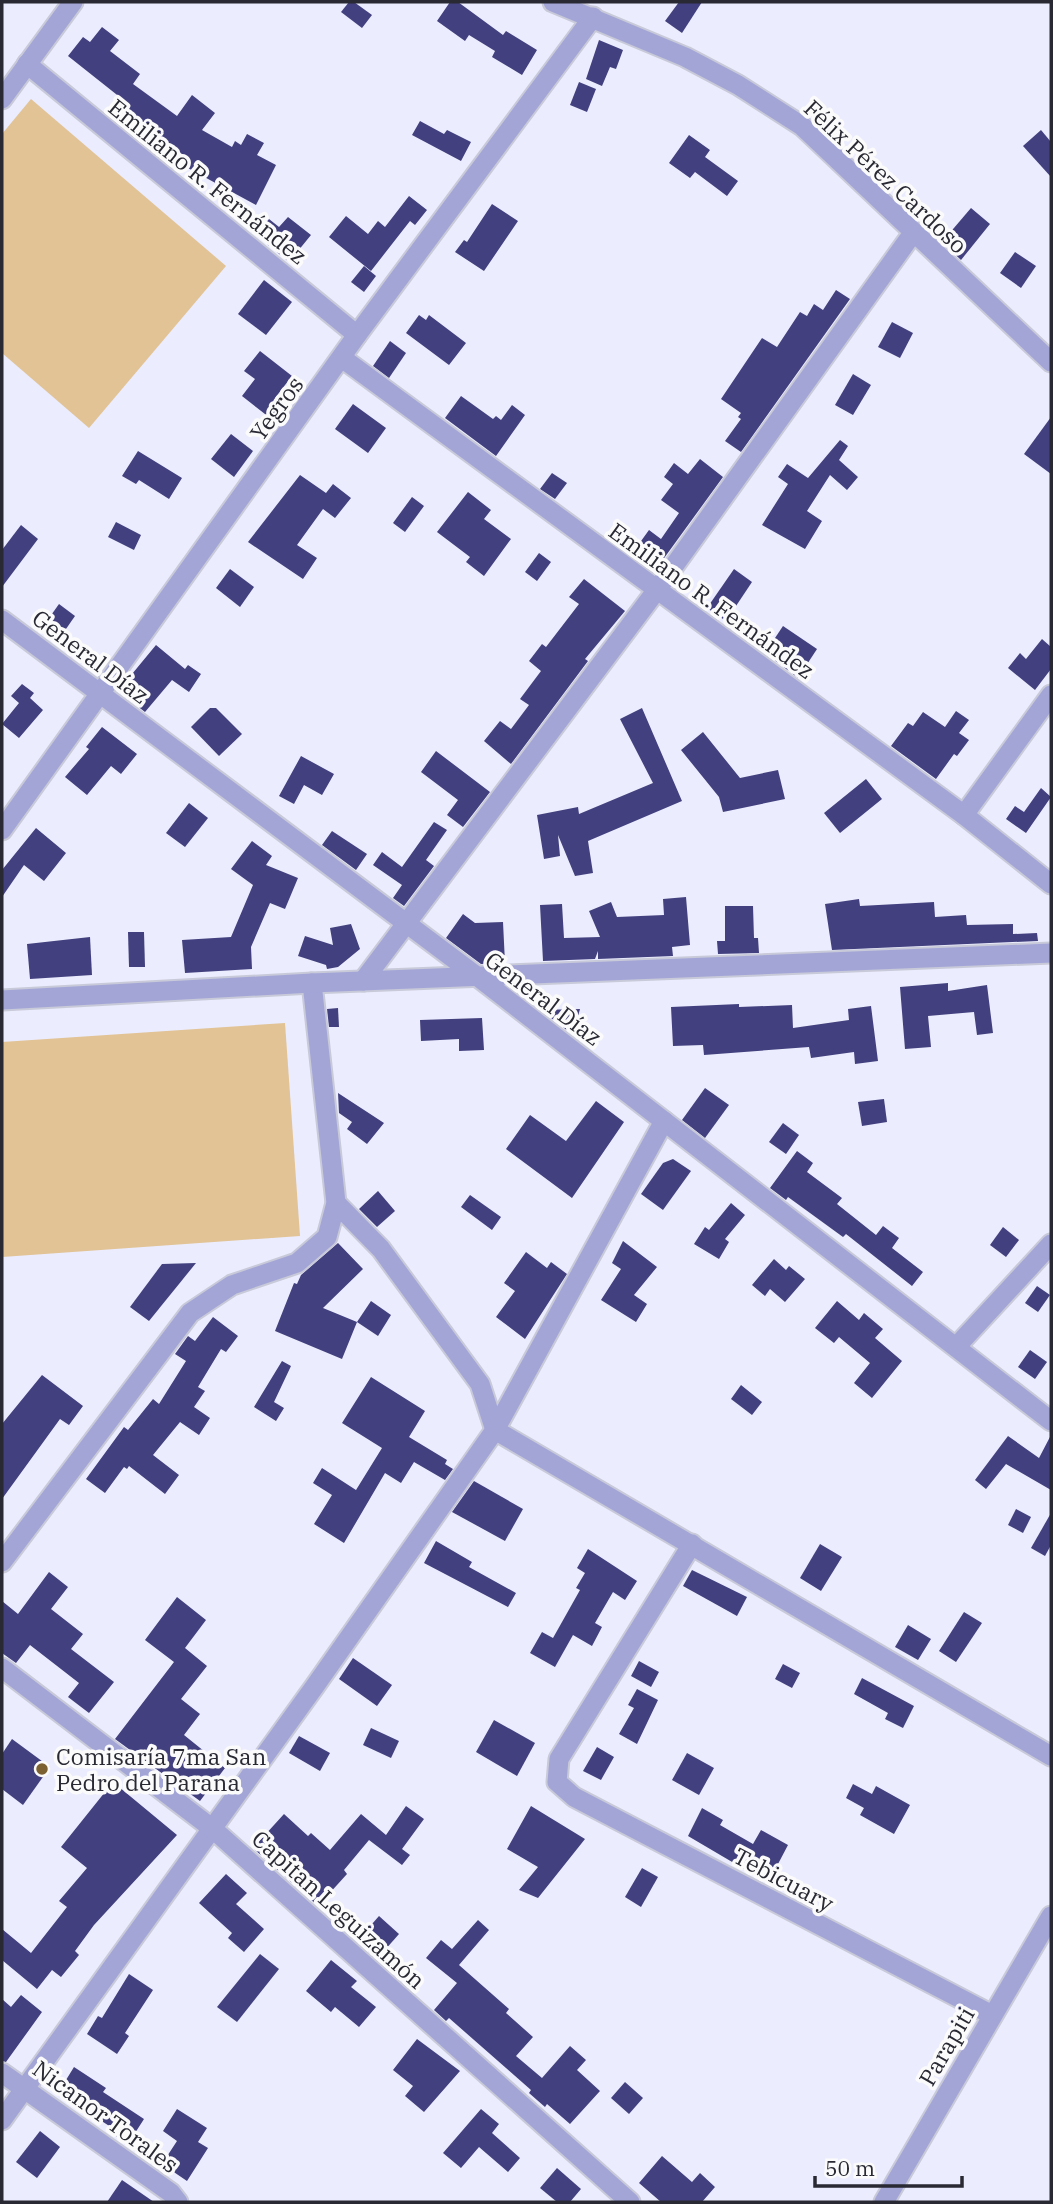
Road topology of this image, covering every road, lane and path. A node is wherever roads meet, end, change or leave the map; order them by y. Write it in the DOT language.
graph roads {
  1 [pos="73,2"];
  2 [pos="554,2"];
  3 [pos="593,17"];
  4 [pos="27,64"];
  5 [pos="3,95"];
  6 [pos="913,233"];
  7 [pos="357,335"];
  8 [pos="342,358"];
  9 [pos="1051,362"];
  10 [pos="656,591"];
  11 [pos="2,620"];
  12 [pos="100,694"];
  13 [pos="1051,695"];
  14 [pos="964,815"];
  15 [pos="2,830"];
  16 [pos="1051,884"];
  17 [pos="404,925"];
  18 [pos="1051,953"];
  19 [pos="478,977"];
  20 [pos="363,981"];
  21 [pos="312,983"];
  22 [pos="2,1000"];
  23 [pos="664,1121"];
  24 [pos="336,1203"];
  25 [pos="1051,1244"];
  26 [pos="956,1347"];
  27 [pos="1051,1421"];
  28 [pos="495,1430"];
  29 [pos="692,1544"];
  30 [pos="2,1562"];
  31 [pos="2,1668"];
  32 [pos="1051,1756"];
  33 [pos="213,1829"];
  34 [pos="1051,1916"];
  35 [pos="992,2015"];
  36 [pos="2,2073"];
  37 [pos="25,2088"];
  38 [pos="2,2120"];
  39 [pos="178,2202"];
  40 [pos="630,2202"];
  41 [pos="884,2202"];
  1 -- 4 [label="street"];
  2 -- 3 [label="street, Félix Pérez Cardoso"];
  3 -- 6 [label="street, Félix Pérez Cardoso"];
  3 -- 7 [label="street, Yegros"];
  4 -- 5 [label="street"];
  4 -- 7 [label="street, Emiliano R. Fernández"];
  6 -- 9 [label="street, Félix Pérez Cardoso"];
  6 -- 10 [label="street"];
  7 -- 8 [label="street, Yegros"];
  8 -- 10 [label="street, Emiliano R. Fernández"];
  8 -- 12 [label="street, Yegros"];
  10 -- 14 [label="street, Emiliano R. Fernández"];
  10 -- 17 [label="street"];
  11 -- 12 [label="street, General Díaz"];
  12 -- 15 [label="street, Yegros"];
  12 -- 17 [label="street, General Díaz"];
  13 -- 14 [label="street"];
  14 -- 16 [label="street, Emiliano R. Fernández"];
  17 -- 19 [label="street, General Díaz"];
  17 -- 20 [label="street"];
  18 -- 19 [label="street"];
  19 -- 20 [label="street"];
  19 -- 23 [label="street, General Díaz"];
  20 -- 21 [label="street"];
  21 -- 22 [label="street"];
  21 -- 24 [label="street"];
  23 -- 26 [label="street, General Díaz"];
  23 -- 28 [label="street"];
  24 -- 28 [label="street"];
  24 -- 30 [label="street"];
  25 -- 26 [label="street"];
  26 -- 27 [label="street, General Díaz"];
  28 -- 29 [label="street"];
  28 -- 33 [label="street"];
  29 -- 32 [label="street"];
  29 -- 35 [label="street, Tebicuary"];
  31 -- 33 [label="street, Capitan Leguizamón"];
  33 -- 37 [label="street"];
  33 -- 40 [label="street, Capitan Leguizamón"];
  34 -- 35 [label="street, Parapiti"];
  35 -- 41 [label="street, Parapiti"];
  36 -- 37 [label="street, Nicanor Torales"];
  37 -- 38 [label="street"];
  37 -- 39 [label="street, Nicanor Torales"];
}
